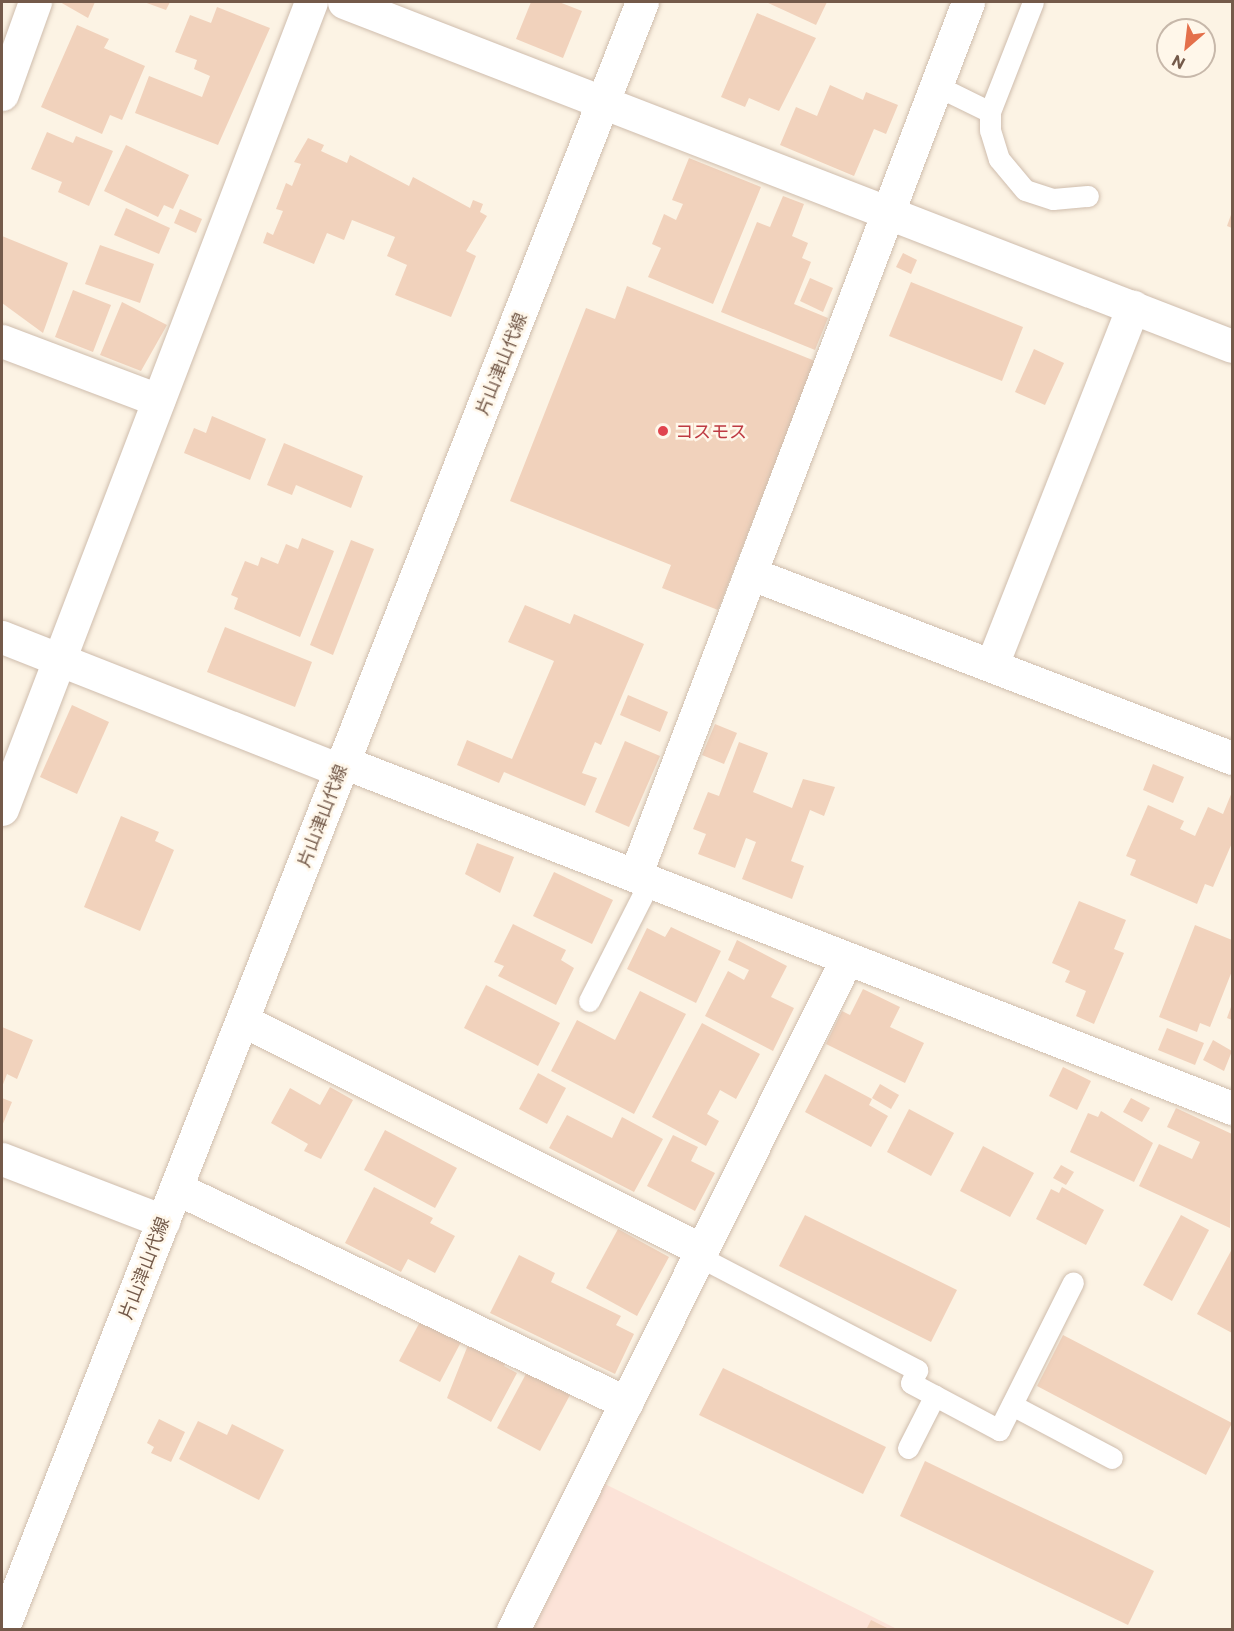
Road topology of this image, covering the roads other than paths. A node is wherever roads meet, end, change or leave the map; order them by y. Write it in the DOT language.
graph roads {
  1 [pos="35,2"];
  2 [pos="310,2"];
  3 [pos="344,2"];
  4 [pos="642,2"];
  5 [pos="968,2"];
  6 [pos="1033,2"];
  7 [pos="935,85"];
  8 [pos="2,94"];
  9 [pos="605,99"];
  10 [pos="990,112"];
  11 [pos="1089,196"];
  12 [pos="887,214"];
  13 [pos="1133,307"];
  14 [pos="2,342"];
  15 [pos="1233,346"];
  16 [pos="158,400"];
  17 [pos="752,574"];
  18 [pos="2,637"];
  19 [pos="61,661"];
  20 [pos="993,662"];
  21 [pos="1232,754"];
  22 [pos="341,766"];
  23 [pos="2,809"];
  24 [pos="644,876"];
  25 [pos="847,957"];
  26 [pos="589,1001"];
  27 [pos="242,1020"];
  28 [pos="1233,1108"];
  29 [pos="2,1159"];
  30 [pos="176,1188"];
  31 [pos="163,1221"];
  32 [pos="701,1253"];
  33 [pos="1073,1282"];
  34 [pos="935,1395"];
  35 [pos="626,1403"];
  36 [pos="1012,1405"];
  37 [pos="908,1448"];
  38 [pos="1112,1458"];
  39 [pos="2,1629"];
  40 [pos="513,1629"];
  1 -- 8 [label="street"];
  2 -- 16 [label="street"];
  3 -- 9 [label="street"];
  4 -- 9 [label="street, 片山津山代線"];
  5 -- 7 [label="street"];
  6 -- 10 [label="lane"];
  7 -- 10 [label="lane"];
  7 -- 12 [label="street"];
  9 -- 12 [label="street"];
  9 -- 22 [label="street, 片山津山代線"];
  10 -- 11 [label="lane"];
  12 -- 13 [label="street"];
  12 -- 17 [label="street"];
  13 -- 15 [label="street"];
  13 -- 20 [label="street"];
  14 -- 16 [label="street"];
  16 -- 19 [label="street"];
  17 -- 20 [label="street"];
  17 -- 24 [label="street"];
  18 -- 19 [label="street"];
  19 -- 22 [label="street"];
  19 -- 23 [label="street"];
  20 -- 21 [label="street"];
  22 -- 24 [label="street"];
  22 -- 27 [label="street, 片山津山代線"];
  24 -- 25 [label="street"];
  24 -- 26 [label="lane"];
  25 -- 28 [label="street"];
  25 -- 32 [label="street"];
  27 -- 30 [label="street, 片山津山代線"];
  27 -- 32 [label="street"];
  29 -- 31 [label="street"];
  30 -- 31 [label="street, 片山津山代線"];
  30 -- 35 [label="street"];
  31 -- 39 [label="street, 片山津山代線"];
  32 -- 34 [label="lane"];
  32 -- 35 [label="street"];
  33 -- 36 [label="lane"];
  34 -- 36 [label="lane"];
  34 -- 37 [label="lane"];
  35 -- 40 [label="street"];
  36 -- 38 [label="lane"];
}
